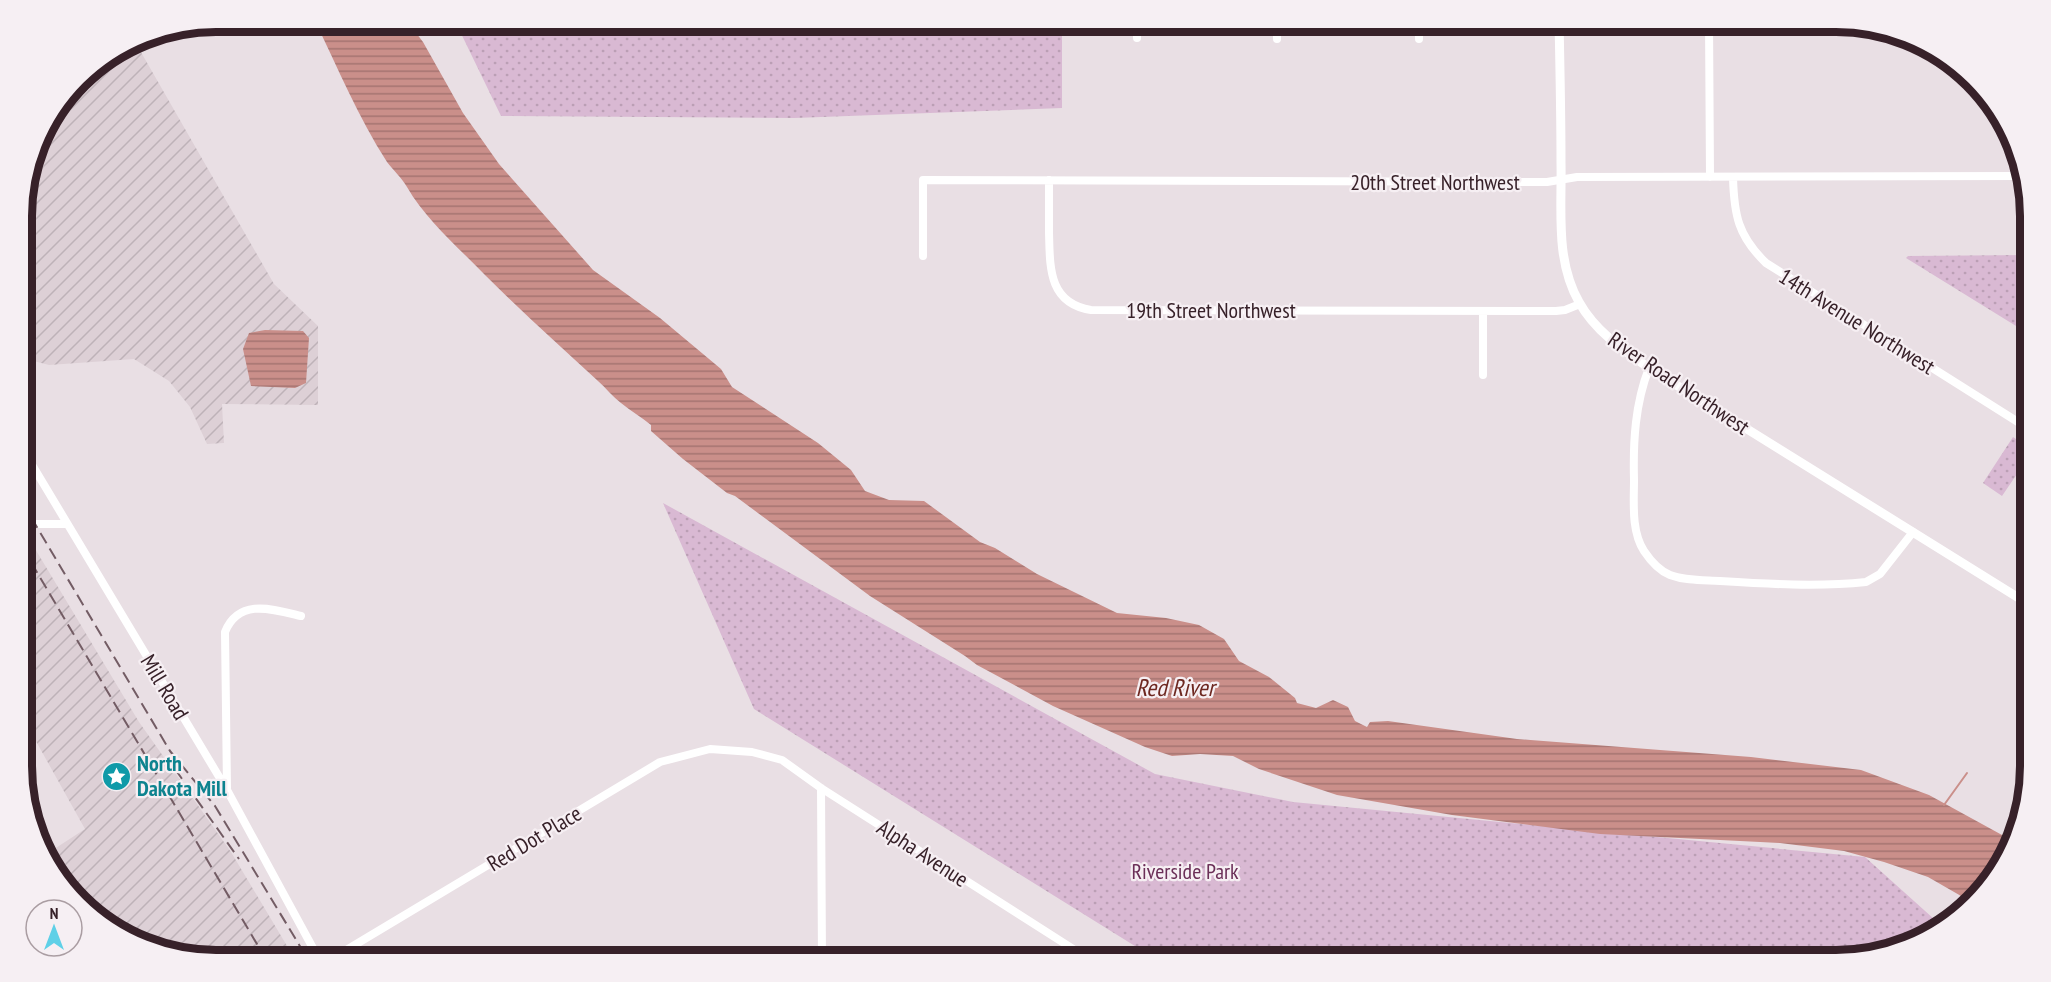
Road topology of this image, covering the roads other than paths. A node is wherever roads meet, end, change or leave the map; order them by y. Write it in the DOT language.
graph roads {
  1 [pos="1137,32"];
  2 [pos="1277,32"];
  3 [pos="1419,32"];
  4 [pos="1559,32"];
  5 [pos="1710,32"];
  6 [pos="1836,32"];
  7 [pos="1137,38"];
  8 [pos="1277,39"];
  9 [pos="1419,39"];
  10 [pos="2015,176"];
  11 [pos="1710,177"];
  12 [pos="1733,177"];
  13 [pos="1049,180"];
  14 [pos="1562,180"];
  15 [pos="923,256"];
  16 [pos="1580,304"];
  17 [pos="1483,311"];
  18 [pos="1649,368"];
  19 [pos="1483,375"];
  20 [pos="2020,423"];
  21 [pos="32,465"];
  22 [pos="32,524"];
  23 [pos="67,524"];
  24 [pos="1913,532"];
  25 [pos="2020,599"];
  26 [pos="301,616"];
  27 [pos="752,752"];
  28 [pos="821,788"];
  29 [pos="227,790"];
  30 [pos="314,950"];
  31 [pos="346,950"];
  32 [pos="822,950"];
  33 [pos="1075,950"];
  1 -- 7 [label="street"];
  2 -- 8 [label="street"];
  3 -- 9 [label="street"];
  4 -- 14 [label="street, River Road Northwest"];
  5 -- 6 [label="street"];
  5 -- 11 [label="street"];
  10 -- 12 [label="street, 20th Street Northwest"];
  11 -- 12 [label="street, 20th Street Northwest"];
  11 -- 14 [label="street, 20th Street Northwest"];
  12 -- 20 [label="street, 14th Avenue Northwest"];
  13 -- 14 [label="street, 20th Street Northwest"];
  13 -- 15 [label="street, 20th Street Northwest"];
  13 -- 17 [label="street, 19th Street Northwest"];
  14 -- 16 [label="street, River Road Northwest"];
  16 -- 17 [label="street, 19th Street Northwest"];
  16 -- 18 [label="street, River Road Northwest"];
  17 -- 19 [label="street"];
  18 -- 24 [label="street, River Road Northwest"];
  18 -- 24 [label="street"];
  21 -- 23 [label="street, Mill Road"];
  22 -- 23 [label="street"];
  23 -- 29 [label="street, Mill Road"];
  24 -- 25 [label="street, River Road Northwest"];
  26 -- 29 [label="street"];
  27 -- 28 [label="street, Alpha Avenue"];
  27 -- 31 [label="street, Red Dot Place"];
  28 -- 32 [label="street"];
  28 -- 33 [label="street, Alpha Avenue"];
  29 -- 30 [label="street, Mill Road"];
}
